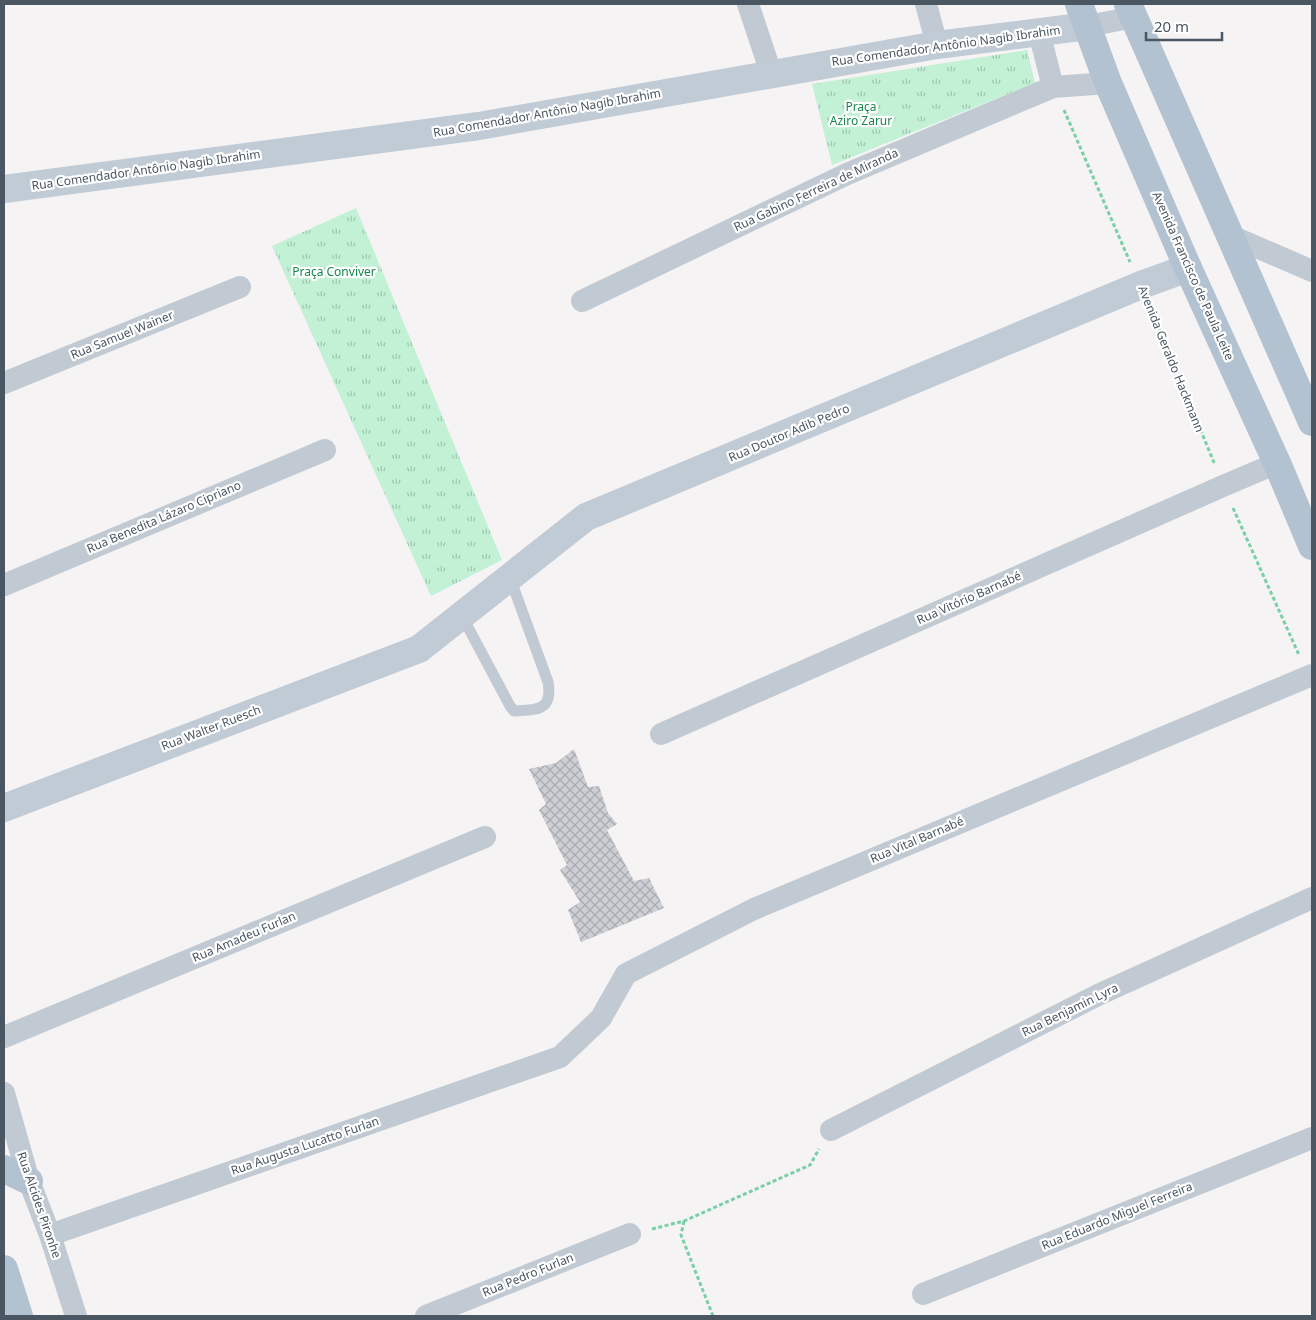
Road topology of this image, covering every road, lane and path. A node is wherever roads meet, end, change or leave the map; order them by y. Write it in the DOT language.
graph roads {
  1 [pos="748,4"];
  2 [pos="926,4"];
  3 [pos="1131,11"];
  4 [pos="1084,15"];
  5 [pos="1039,32"];
  6 [pos="937,45"];
  7 [pos="771,74"];
  8 [pos="1108,83"];
  9 [pos="1053,86"];
  10 [pos="4,189"];
  11 [pos="1229,235"];
  12 [pos="1188,268"];
  13 [pos="1312,271"];
  14 [pos="1141,286"];
  15 [pos="240,287"];
  16 [pos="582,301"];
  17 [pos="4,383"];
  18 [pos="1312,422"];
  19 [pos="325,450"];
  20 [pos="1277,463"];
  21 [pos="1223,486"];
  22 [pos="1312,546"];
  23 [pos="510,577"];
  24 [pos="4,585"];
  25 [pos="462,616"];
  26 [pos="419,649"];
  27 [pos="1310,676"];
  28 [pos="661,734"];
  29 [pos="4,808"];
  30 [pos="485,837"];
  31 [pos="1312,898"];
  32 [pos="4,1037"];
  33 [pos="560,1058"];
  34 [pos="4,1093"];
  35 [pos="831,1130"];
  36 [pos="1312,1138"];
  37 [pos="4,1169"];
  38 [pos="29,1181"];
  39 [pos="684,1221"];
  40 [pos="630,1234"];
  41 [pos="50,1235"];
  42 [pos="4,1269"];
  43 [pos="922,1294"];
  44 [pos="19,1316"];
  45 [pos="76,1316"];
  46 [pos="426,1316"];
  47 [pos="712,1316"];
  1 -- 7 [label="street"];
  2 -- 6 [label="street"];
  3 -- 4 [label="street"];
  3 -- 11 [label="main road"];
  4 -- 5 [label="main road, Rua Comendador Antônio Nagib Ibrahim"];
  4 -- 8 [label="main road, Avenida Francisco de Paula Leite"];
  5 -- 6 [label="main road, Rua Comendador Antônio Nagib Ibrahim"];
  5 -- 9 [label="street"];
  6 -- 7 [label="main road, Rua Comendador Antônio Nagib Ibrahim"];
  7 -- 10 [label="main road, Rua Comendador Antônio Nagib Ibrahim"];
  8 -- 9 [label="street"];
  8 -- 12 [label="main road, Avenida Francisco de Paula Leite"];
  9 -- 14 [label="path, Avenida Geraldo Hackmann"];
  9 -- 16 [label="street, Rua Gabino Ferreira de Miranda"];
  11 -- 13 [label="street"];
  11 -- 18 [label="main road"];
  12 -- 14 [label="main road, Rua Doutor Adib Pedro"];
  12 -- 20 [label="main road, Avenida Francisco de Paula Leite"];
  14 -- 21 [label="path, Avenida Geraldo Hackmann"];
  14 -- 23 [label="main road, Rua Doutor Adib Pedro"];
  15 -- 17 [label="street, Rua Samuel Wainer"];
  19 -- 24 [label="street, Rua Benedita Lázaro Cipriano"];
  20 -- 21 [label="street, Rua Vitório Barnabé"];
  20 -- 22 [label="main road, Avenida Francisco de Paula Leite"];
  21 -- 27 [label="path, Avenida Geraldo Hackmann"];
  21 -- 28 [label="street, Rua Vitório Barnabé"];
  23 -- 25 [label="main road, Rua Doutor Adib Pedro"];
  23 -- 25 [label="lane"];
  25 -- 26 [label="main road, Rua Doutor Adib Pedro"];
  26 -- 29 [label="main road, Rua Walter Ruesch"];
  27 -- 33 [label="street, Rua Vital Barnabé"];
  30 -- 32 [label="street, Rua Amadeu Furlan"];
  31 -- 35 [label="street, Rua Benjamin Lyra"];
  33 -- 41 [label="street, Rua Augusta Lucatto Furlan"];
  34 -- 38 [label="street, Rua Alcides Pironhe"];
  35 -- 39 [label="path"];
  36 -- 43 [label="street, Rua Eduardo Miguel Ferreira"];
  37 -- 38 [label="main road"];
  38 -- 41 [label="street, Rua Alcides Pironhe"];
  39 -- 40 [label="path"];
  39 -- 47 [label="path"];
  40 -- 46 [label="street, Rua Pedro Furlan"];
  41 -- 45 [label="street, Rua Alcides Pironhe"];
  42 -- 44 [label="main road"];
}
